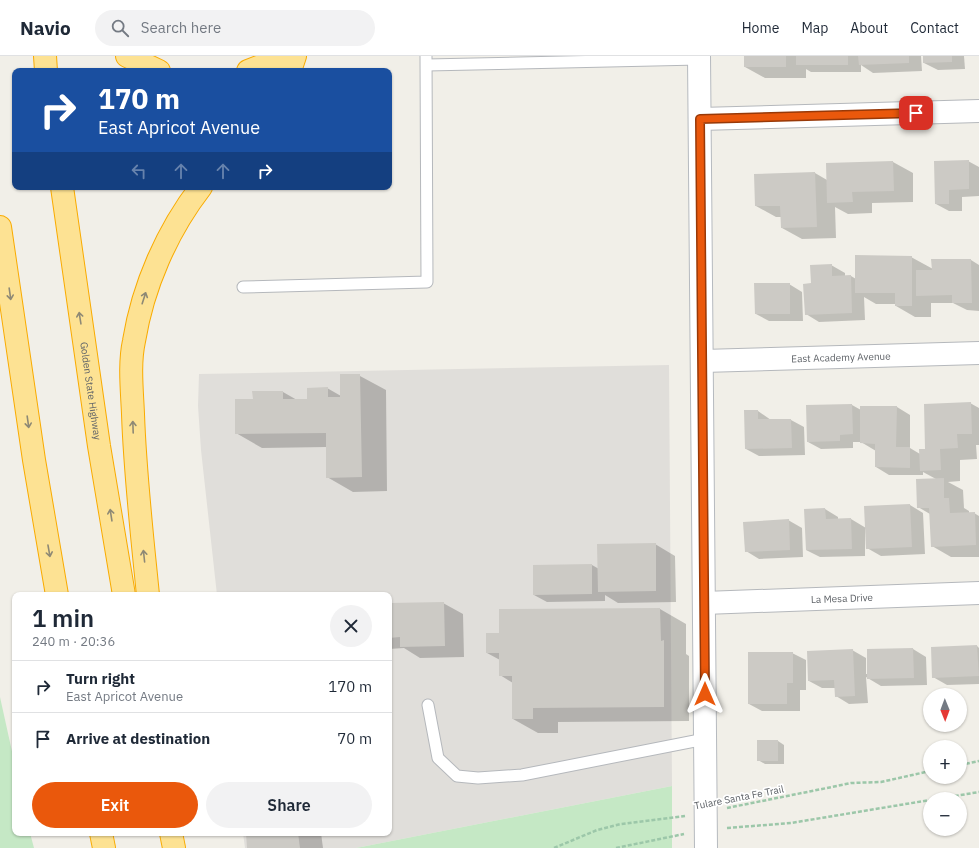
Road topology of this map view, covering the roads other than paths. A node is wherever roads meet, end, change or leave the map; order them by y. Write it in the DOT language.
graph roads {
  1 [pos="44,56"];
  2 [pos="127,56"];
  3 [pos="280,56"];
  4 [pos="295,56"];
  5 [pos="699,57"];
  6 [pos="426,60"];
  7 [pos="46,68"];
  8 [pos="153,68"];
  9 [pos="256,68"];
  10 [pos="291,68"];
  11 [pos="979,112"];
  12 [pos="700,119"];
  13 [pos="62,190"];
  14 [pos="199,190"];
  15 [pos="0,227"];
  16 [pos="243,287"];
  17 [pos="979,353"];
  18 [pos="703,361"];
  19 [pos="56,592"];
  20 [pos="123,592"];
  21 [pos="148,592"];
  22 [pos="979,593"];
  23 [pos="704,603"];
  24 [pos="428,705"];
  25 [pos="705,739"];
  26 [pos="706,830"];
  27 [pos="102,836"];
  28 [pos="172,836"];
  29 [pos="104,848"];
  30 [pos="174,848"];
  1 -- 7 [label="highway"];
  2 -- 8 [label="highway"];
  3 -- 9 [label="highway"];
  4 -- 10 [label="highway"];
  5 -- 6 [label="lane"];
  5 -- 12 [label="street"];
  6 -- 16 [label="lane"];
  11 -- 12 [label="street"];
  12 -- 18 [label="street"];
  20 -- 13 [label="highway, Golden State Highway, one-way"];
  21 -- 14 [label="highway, one-way"];
  15 -- 19 [label="highway, one-way"];
  17 -- 18 [label="street, East Academy Avenue"];
  18 -- 23 [label="street"];
  22 -- 23 [label="street, La Mesa Drive"];
  23 -- 25 [label="street"];
  24 -- 25 [label="lane"];
  25 -- 26 [label="street"];
  27 -- 29 [label="highway"];
  28 -- 30 [label="highway"];
}
